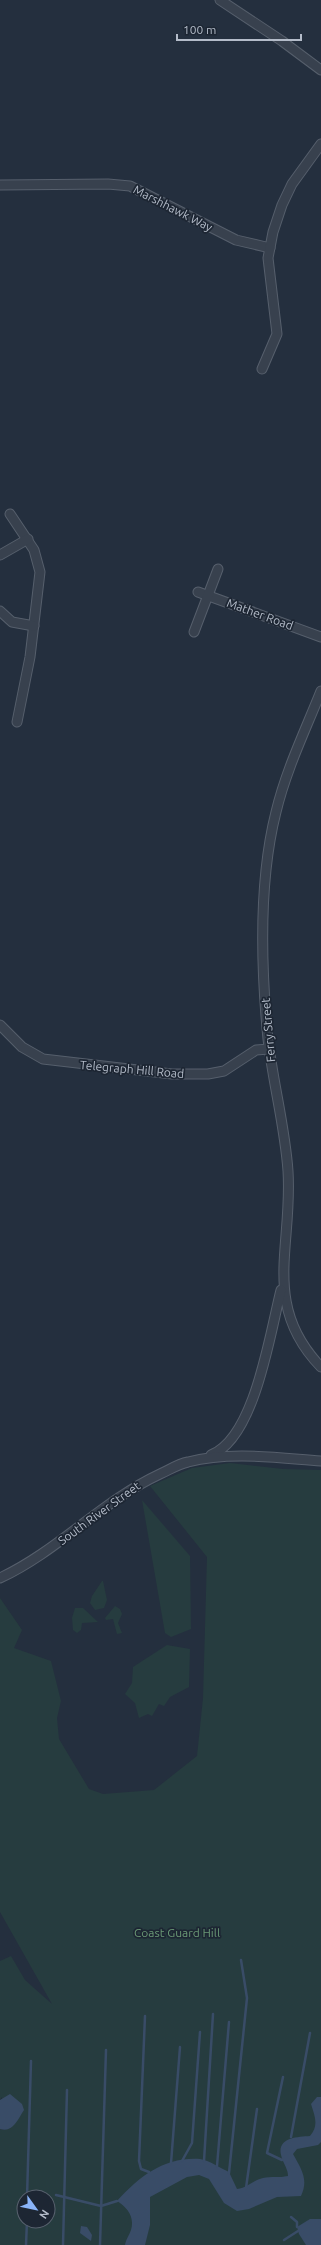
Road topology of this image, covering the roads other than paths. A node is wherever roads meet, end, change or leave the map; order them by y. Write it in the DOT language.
graph roads {
  1 [pos="220,0"];
  2 [pos="321,70"];
  3 [pos="321,144"];
  4 [pos="0,185"];
  5 [pos="270,248"];
  6 [pos="262,369"];
  7 [pos="10,514"];
  8 [pos="28,539"];
  9 [pos="0,555"];
  10 [pos="218,568"];
  11 [pos="198,592"];
  12 [pos="208,595"];
  13 [pos="0,611"];
  14 [pos="34,626"];
  15 [pos="194,632"];
  16 [pos="321,637"];
  17 [pos="321,690"];
  18 [pos="17,722"];
  19 [pos="0,1025"];
  20 [pos="269,1049"];
  21 [pos="283,1283"];
  22 [pos="321,1368"];
  23 [pos="203,1459"];
  24 [pos="321,1461"];
  25 [pos="0,1578"];
  1 -- 2 [label="street"];
  3 -- 5 [label="street"];
  4 -- 5 [label="street, Marshhawk Way"];
  5 -- 6 [label="street"];
  7 -- 8 [label="street"];
  8 -- 9 [label="street"];
  8 -- 14 [label="street"];
  10 -- 12 [label="street"];
  11 -- 12 [label="street, Mather Road"];
  12 -- 15 [label="street"];
  12 -- 16 [label="street, Mather Road"];
  13 -- 14 [label="street"];
  14 -- 18 [label="street"];
  17 -- 20 [label="street, Ferry Street"];
  19 -- 20 [label="street, Telegraph Hill Road"];
  20 -- 21 [label="street, Ferry Street"];
  21 -- 22 [label="street, Ferry Street"];
  21 -- 23 [label="street, South River Street"];
  23 -- 24 [label="street, South River Street"];
  23 -- 25 [label="street, South River Street"];
}
